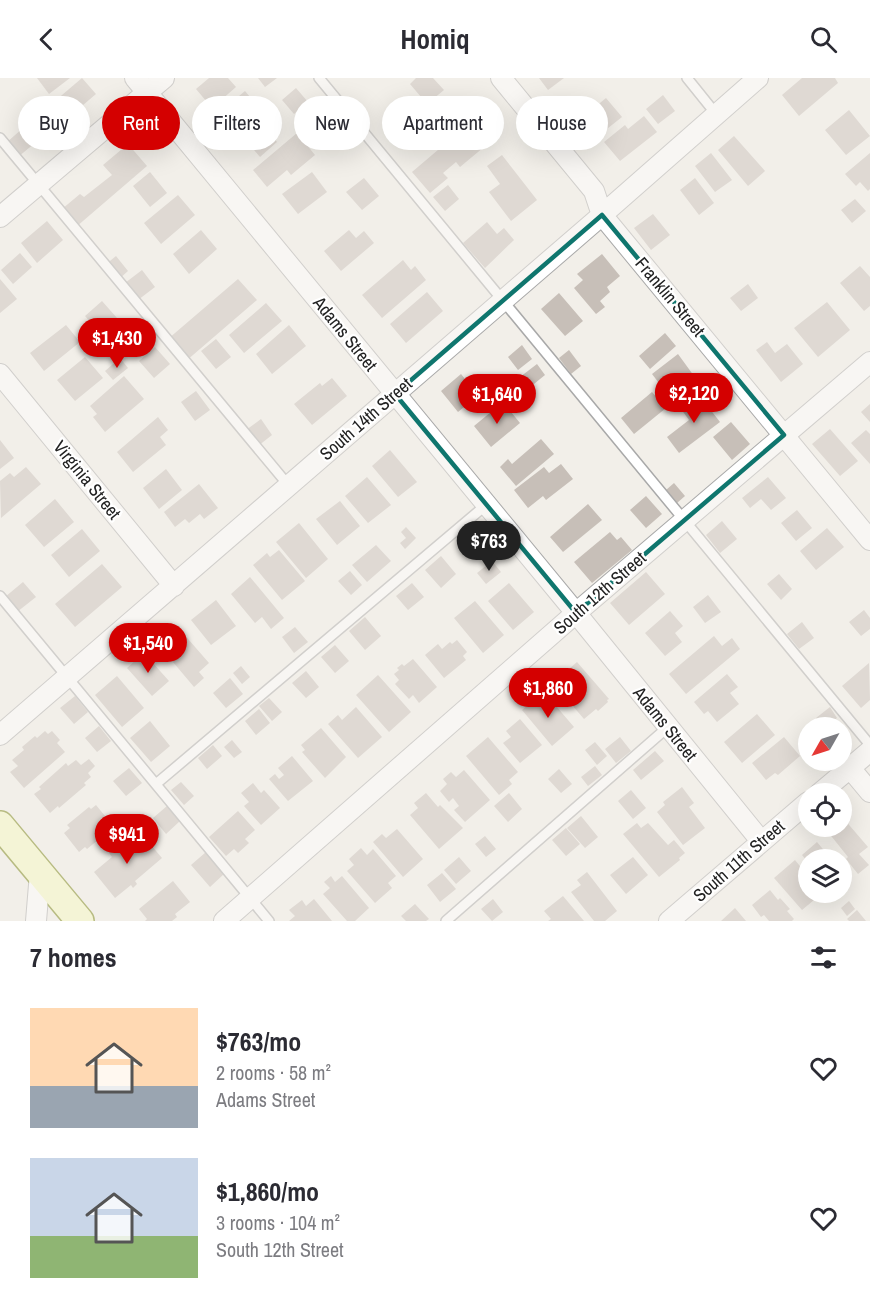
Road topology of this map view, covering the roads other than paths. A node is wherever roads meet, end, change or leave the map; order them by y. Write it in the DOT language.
graph roads {
  1 [pos="164,78"];
  2 [pos="319,78"];
  3 [pos="501,78"];
  4 [pos="687,78"];
  5 [pos="758,78"];
  6 [pos="141,85"];
  7 [pos="716,114"];
  8 [pos="0,138"];
  9 [pos="39,185"];
  10 [pos="602,215"];
  11 [pos="0,217"];
  12 [pos="503,301"];
  13 [pos="870,362"];
  14 [pos="0,374"];
  15 [pos="394,394"];
  16 [pos="784,435"];
  17 [pos="289,486"];
  18 [pos="486,505"];
  19 [pos="685,520"];
  20 [pos="869,536"];
  21 [pos="174,586"];
  22 [pos="0,596"];
  23 [pos="576,613"];
  24 [pos="67,677"];
  25 [pos="668,727"];
  26 [pos="0,735"];
  27 [pos="870,746"];
  28 [pos="870,751"];
  29 [pos="852,766"];
  30 [pos="852,770"];
  31 [pos="846,771"];
  32 [pos="832,783"];
  33 [pos="156,784"];
  34 [pos="870,792"];
  35 [pos="798,810"];
  36 [pos="0,825"];
  37 [pos="761,841"];
  38 [pos="40,873"];
  39 [pos="250,898"];
  40 [pos="36,921"];
  41 [pos="80,921"];
  42 [pos="224,921"];
  43 [pos="269,921"];
  44 [pos="446,921"];
  45 [pos="669,921"];
  1 -- 6 [label="street"];
  2 -- 12 [label="lane"];
  3 -- 10 [label="street, Franklin Street"];
  4 -- 7 [label="lane"];
  5 -- 7 [label="street, South 14th Street"];
  6 -- 9 [label="street"];
  6 -- 15 [label="street, Adams Street"];
  7 -- 10 [label="street, South 14th Street"];
  8 -- 9 [label="lane"];
  9 -- 11 [label="street"];
  9 -- 17 [label="lane"];
  10 -- 12 [label="street, South 14th Street"];
  10 -- 16 [label="street, Franklin Street"];
  12 -- 15 [label="street, South 14th Street"];
  12 -- 19 [label="lane"];
  13 -- 16 [label="street, South 12th Street"];
  14 -- 21 [label="street, Virginia Street"];
  15 -- 17 [label="street, South 14th Street"];
  15 -- 18 [label="street, Adams Street"];
  16 -- 19 [label="street, South 12th Street"];
  16 -- 20 [label="street, Franklin Street"];
  17 -- 21 [label="street, South 14th Street"];
  18 -- 23 [label="street, Adams Street"];
  18 -- 33 [label="lane"];
  19 -- 23 [label="street, South 12th Street"];
  19 -- 27 [label="lane"];
  21 -- 24 [label="street, South 14th Street"];
  22 -- 24 [label="lane"];
  23 -- 25 [label="street, Adams Street"];
  23 -- 39 [label="street, South 12th Street"];
  24 -- 26 [label="street, South 14th Street"];
  24 -- 33 [label="lane"];
  25 -- 37 [label="street, Adams Street"];
  25 -- 44 [label="lane"];
  28 -- 29 [label="street"];
  30 -- 34 [label="street"];
  31 -- 32 [label="street"];
  33 -- 39 [label="lane"];
  35 -- 37 [label="street, South 11th Street"];
  36 -- 38 [label="street"];
  37 -- 45 [label="street, South 11th Street"];
  38 -- 40 [label="street"];
  38 -- 41 [label="street"];
  39 -- 42 [label="street, South 12th Street"];
  39 -- 43 [label="lane"];
}
